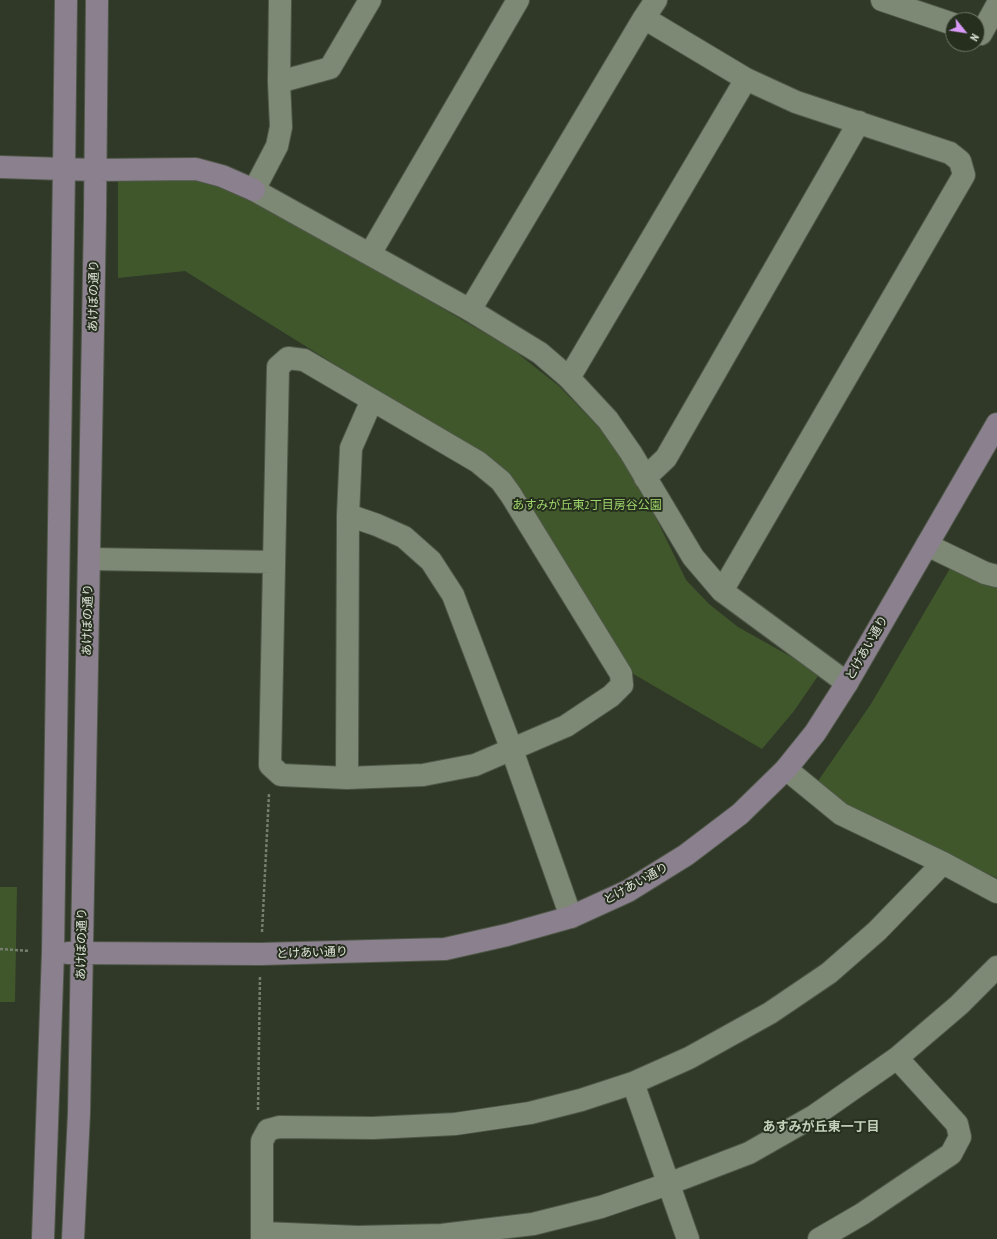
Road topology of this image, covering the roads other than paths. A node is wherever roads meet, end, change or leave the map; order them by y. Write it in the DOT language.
graph roads {
  1 [pos="66,0"];
  2 [pos="97,0"];
  3 [pos="280,0"];
  4 [pos="370,0"];
  5 [pos="518,0"];
  6 [pos="656,0"];
  7 [pos="882,0"];
  8 [pos="997,5"];
  9 [pos="644,18"];
  10 [pos="945,21"];
  11 [pos="985,27"];
  12 [pos="746,79"];
  13 [pos="279,82"];
  14 [pos="859,122"];
  15 [pos="0,167"];
  16 [pos="64,169"];
  17 [pos="95,170"];
  18 [pos="254,190"];
  19 [pos="370,254"];
  20 [pos="470,310"];
  21 [pos="569,378"];
  22 [pos="372,400"];
  23 [pos="997,424"];
  24 [pos="645,478"];
  25 [pos="348,515"];
  26 [pos="927,545"];
  27 [pos="89,559"];
  28 [pos="274,562"];
  29 [pos="997,576"];
  30 [pos="722,591"];
  31 [pos="847,682"];
  32 [pos="512,750"];
  33 [pos="786,769"];
  34 [pos="347,778"];
  35 [pos="943,863"];
  36 [pos="997,892"];
  37 [pos="571,917"];
  38 [pos="53,952"];
  39 [pos="82,953"];
  40 [pos="997,967"];
  41 [pos="897,1058"];
  42 [pos="632,1083"];
  43 [pos="668,1184"];
  44 [pos="263,1236"];
  45 [pos="43,1239"];
  46 [pos="73,1239"];
  47 [pos="688,1239"];
  48 [pos="819,1239"];
  1 -- 16 [label="street"];
  2 -- 17 [label="street, あけぼの通り"];
  3 -- 13 [label="street"];
  4 -- 13 [label="street"];
  5 -- 19 [label="street"];
  6 -- 9 [label="street"];
  7 -- 10 [label="street"];
  8 -- 11 [label="street"];
  9 -- 12 [label="street"];
  9 -- 20 [label="street"];
  12 -- 14 [label="street"];
  12 -- 21 [label="street"];
  13 -- 18 [label="street"];
  14 -- 24 [label="street"];
  14 -- 30 [label="street"];
  15 -- 16 [label="street"];
  16 -- 17 [label="street"];
  16 -- 38 [label="street"];
  17 -- 18 [label="street"];
  17 -- 27 [label="street, あけぼの通り"];
  18 -- 19 [label="street"];
  19 -- 20 [label="street"];
  20 -- 21 [label="street"];
  21 -- 24 [label="street"];
  22 -- 25 [label="street"];
  22 -- 28 [label="street"];
  22 -- 32 [label="street"];
  23 -- 26 [label="street, とけあい通り"];
  24 -- 30 [label="street"];
  25 -- 32 [label="street"];
  25 -- 34 [label="street"];
  26 -- 29 [label="street"];
  26 -- 31 [label="street, とけあい通り"];
  27 -- 28 [label="street"];
  27 -- 39 [label="street, あけぼの通り"];
  28 -- 34 [label="street"];
  30 -- 31 [label="street"];
  31 -- 33 [label="street, とけあい通り"];
  32 -- 34 [label="street"];
  32 -- 37 [label="street"];
  33 -- 35 [label="street"];
  33 -- 37 [label="street, とけあい通り"];
  35 -- 36 [label="street"];
  35 -- 42 [label="street"];
  37 -- 39 [label="street, とけあい通り"];
  38 -- 39 [label="street, とけあい通り"];
  38 -- 45 [label="street"];
  39 -- 46 [label="street, あけぼの通り"];
  40 -- 41 [label="street"];
  41 -- 43 [label="street"];
  41 -- 48 [label="street"];
  42 -- 43 [label="street"];
  42 -- 44 [label="street"];
  43 -- 44 [label="street"];
  43 -- 47 [label="street"];
}
